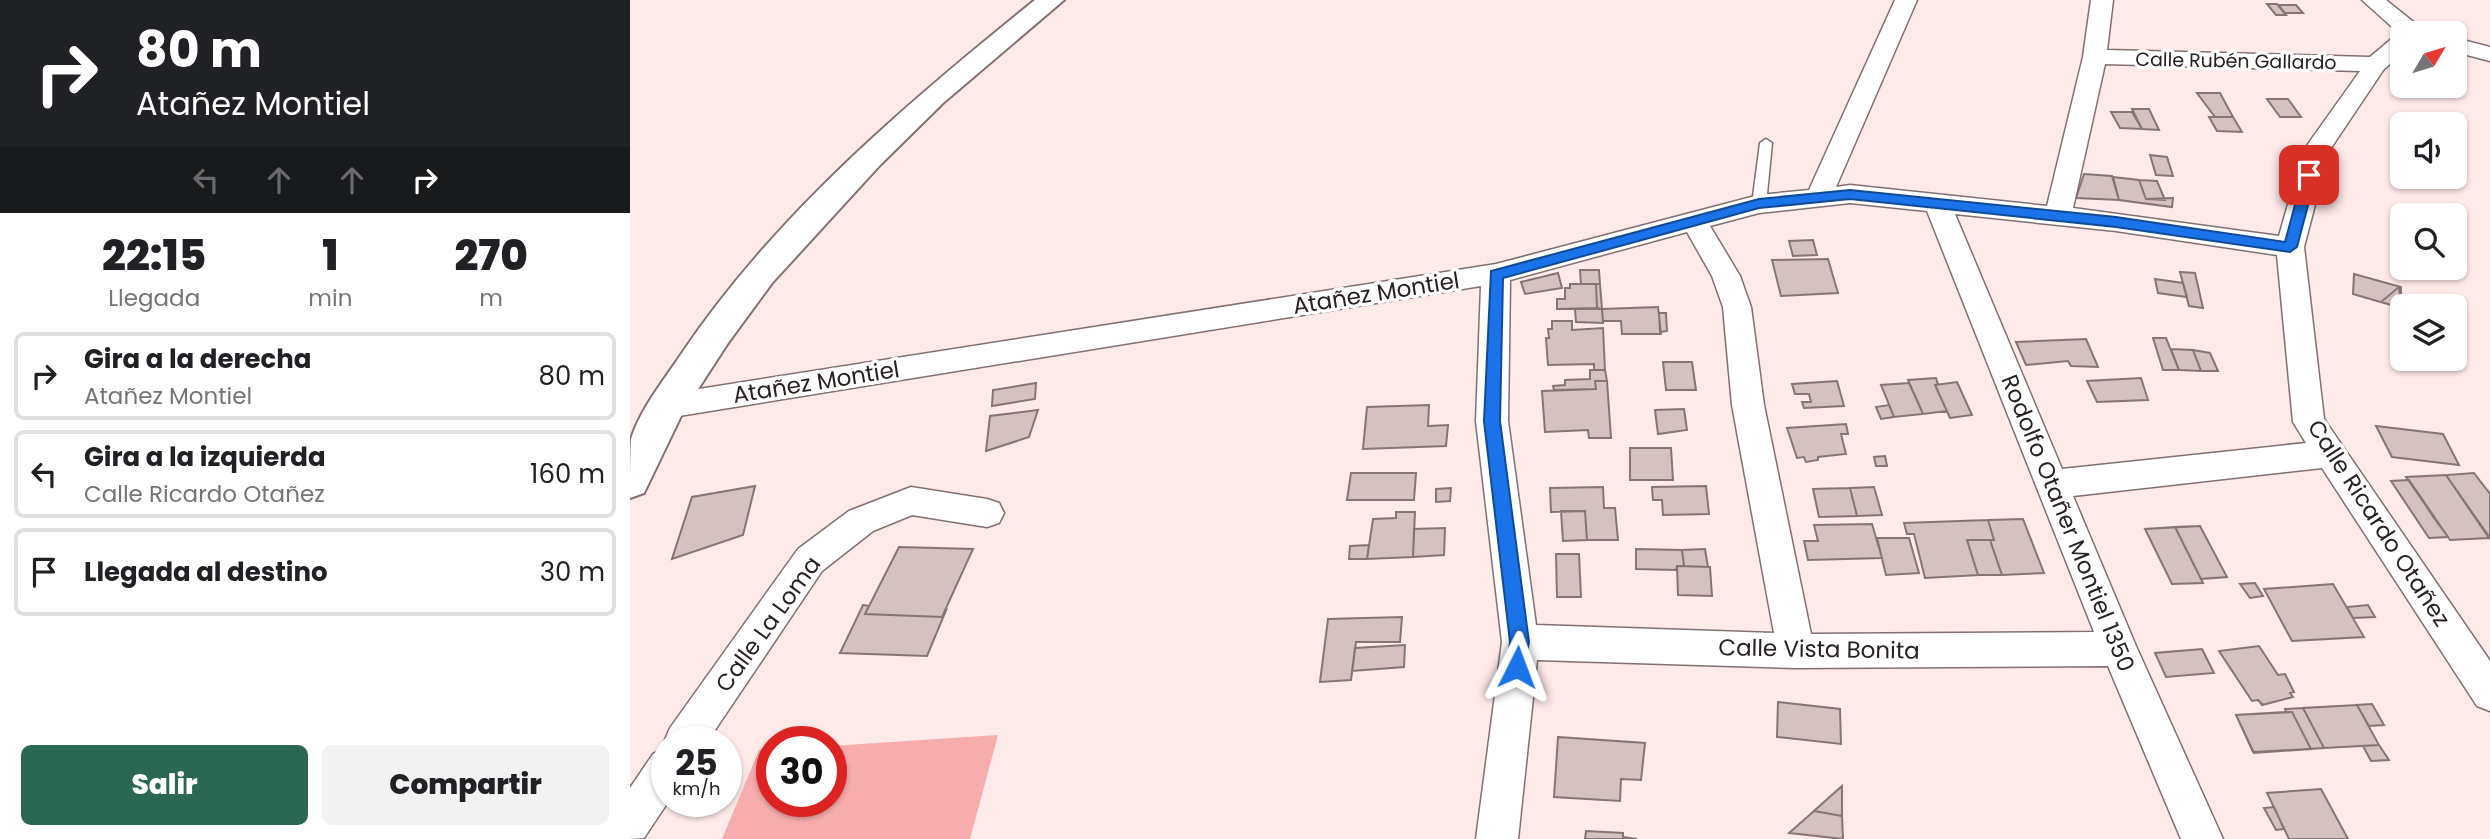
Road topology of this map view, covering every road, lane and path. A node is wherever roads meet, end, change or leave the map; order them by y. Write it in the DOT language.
graph roads {
  1 [pos="1051,0"];
  2 [pos="1906,0"];
  3 [pos="2102,0"];
  4 [pos="2373,0"];
  5 [pos="2398,21"];
  6 [pos="2468,48"];
  7 [pos="2390,52"];
  8 [pos="2490,54"];
  9 [pos="2095,57"];
  10 [pos="2376,64"];
  11 [pos="1766,143"];
  12 [pos="1819,196"];
  13 [pos="1759,204"];
  14 [pos="1938,205"];
  15 [pos="2058,216"];
  16 [pos="1694,222"];
  17 [pos="2290,247"];
  18 [pos="1496,274"];
  19 [pos="667,406"];
  20 [pos="2331,454"];
  21 [pos="630,481"];
  22 [pos="2052,484"];
  23 [pos="987,513"];
  24 [pos="1520,642"];
  25 [pos="2119,649"];
  26 [pos="1796,652"];
  27 [pos="2490,693"];
  28 [pos="695,726"];
  29 [pos="651,792"];
  30 [pos="630,824"];
  31 [pos="1497,839"];
  32 [pos="2202,839"];
  1 -- 19 [label="street"];
  2 -- 12 [label="street"];
  3 -- 9 [label="street"];
  4 -- 5 [label="street"];
  6 -- 8 [label="street"];
  7 -- 10 [label="street, Calle Ricardo Otañez"];
  9 -- 10 [label="street, Calle Rubén Gallardo"];
  9 -- 15 [label="street"];
  10 -- 17 [label="street, Calle Ricardo Otañez"];
  11 -- 13 [label="lane"];
  12 -- 13 [label="street, Atañez Montiel"];
  12 -- 14 [label="street, Atañez Montiel"];
  13 -- 16 [label="street, Atañez Montiel"];
  14 -- 15 [label="street, Atañez Montiel"];
  14 -- 22 [label="street, Rodolfo Otañer Montiel 1350"];
  15 -- 17 [label="street, Atañez Montiel"];
  16 -- 18 [label="street, Atañez Montiel"];
  16 -- 26 [label="street"];
  17 -- 20 [label="street, Calle Ricardo Otañez"];
  18 -- 19 [label="street, Atañez Montiel"];
  18 -- 24 [label="street"];
  19 -- 21 [label="street"];
  20 -- 22 [label="street"];
  20 -- 27 [label="street, Calle Ricardo Otañez"];
  22 -- 25 [label="street, Rodolfo Otañer Montiel 1350"];
  23 -- 28 [label="street, Calle La Loma"];
  24 -- 26 [label="street, Calle Vista Bonita"];
  24 -- 31 [label="street"];
  25 -- 26 [label="street, Calle Vista Bonita"];
  25 -- 32 [label="street, Rodolfo Otañer Montiel 1350"];
  29 -- 30 [label="street"];
}
